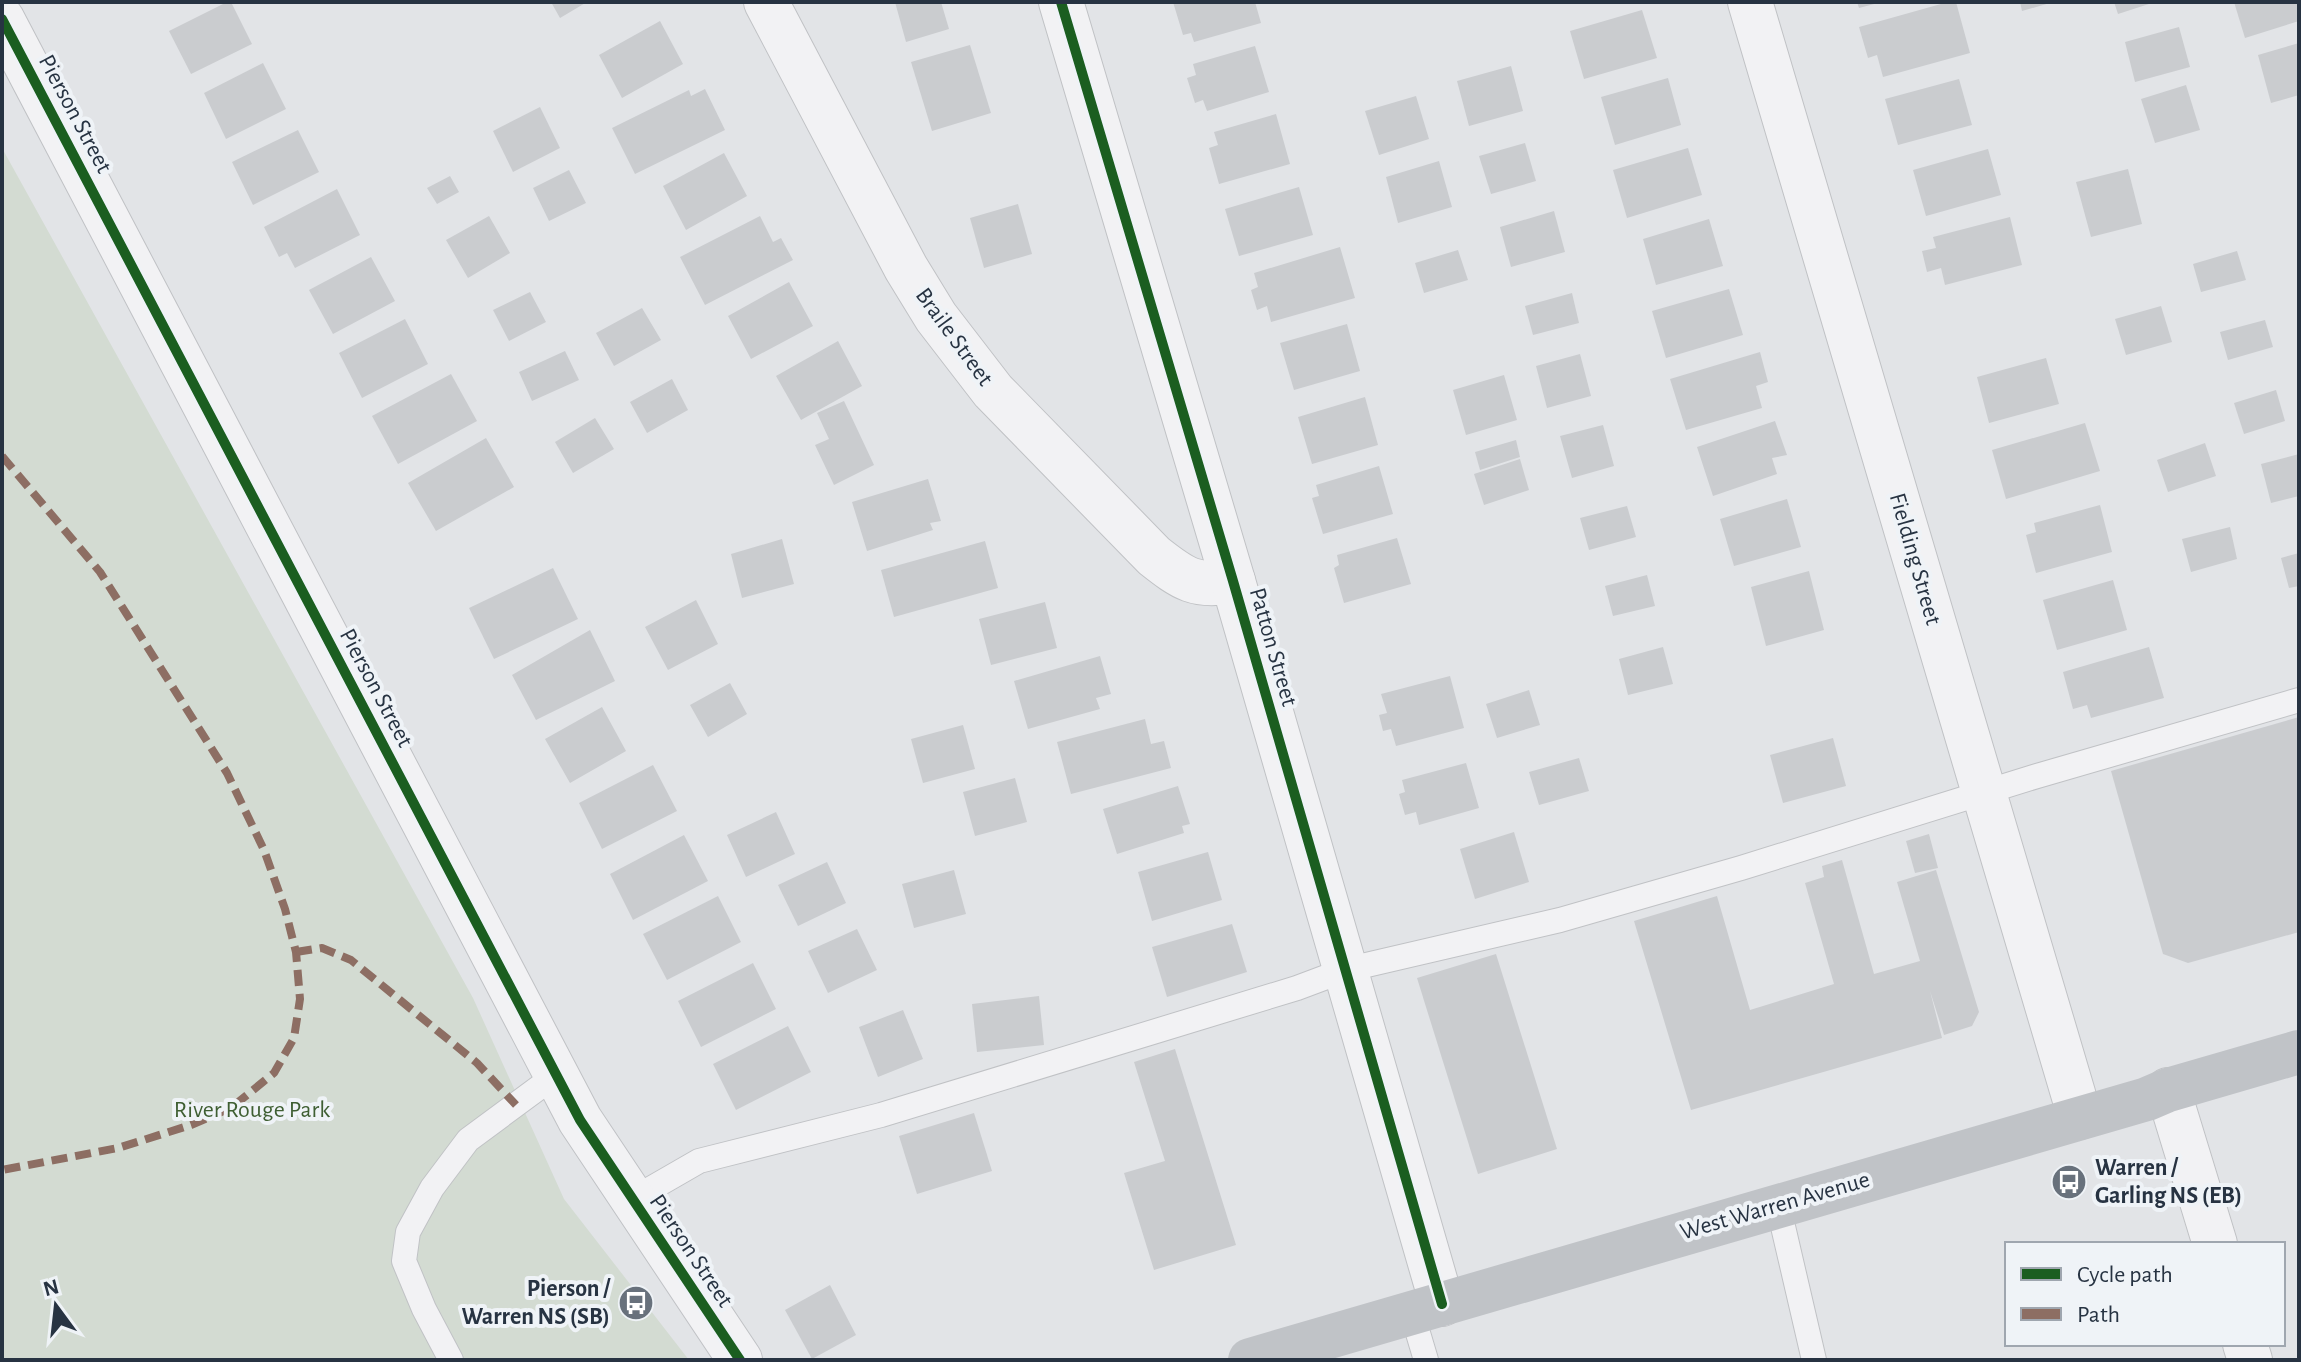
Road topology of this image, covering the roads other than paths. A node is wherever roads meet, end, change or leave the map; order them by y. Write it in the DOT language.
graph roads {
  1 [pos="766,2"];
  2 [pos="1061,2"];
  3 [pos="1750,2"];
  4 [pos="2,19"];
  5 [pos="1233,581"];
  6 [pos="2299,700"];
  7 [pos="1984,794"];
  8 [pos="1345,970"];
  9 [pos="2299,1052"];
  10 [pos="556,1075"];
  11 [pos="2168,1090"];
  12 [pos="2080,1117"];
  13 [pos="633,1199"];
  14 [pos="1778,1205"];
  15 [pos="2214,1242"];
  16 [pos="1427,1309"];
  17 [pos="451,1360"];
  18 [pos="740,1360"];
  19 [pos="1250,1360"];
  20 [pos="1426,1360"];
  21 [pos="1814,1360"];
  1 -- 5 [label="street, Braile Street"];
  2 -- 5 [label="street, Patton Street"];
  3 -- 7 [label="street, Fielding Street"];
  4 -- 10 [label="street, Pierson Street"];
  5 -- 8 [label="street, Patton Street"];
  6 -- 7 [label="lane"];
  7 -- 8 [label="lane"];
  7 -- 12 [label="street, Fielding Street"];
  8 -- 13 [label="lane"];
  8 -- 16 [label="street, Patton Street"];
  9 -- 11 [label="main road, West Warren Avenue"];
  10 -- 13 [label="street, Pierson Street"];
  10 -- 17 [label="lane"];
  11 -- 12 [label="main road, West Warren Avenue"];
  11 -- 15 [label="street"];
  12 -- 14 [label="main road, West Warren Avenue"];
  13 -- 18 [label="street, Pierson Street"];
  14 -- 16 [label="main road, West Warren Avenue"];
  14 -- 21 [label="lane"];
  16 -- 19 [label="main road, West Warren Avenue"];
  16 -- 20 [label="lane"];
}
